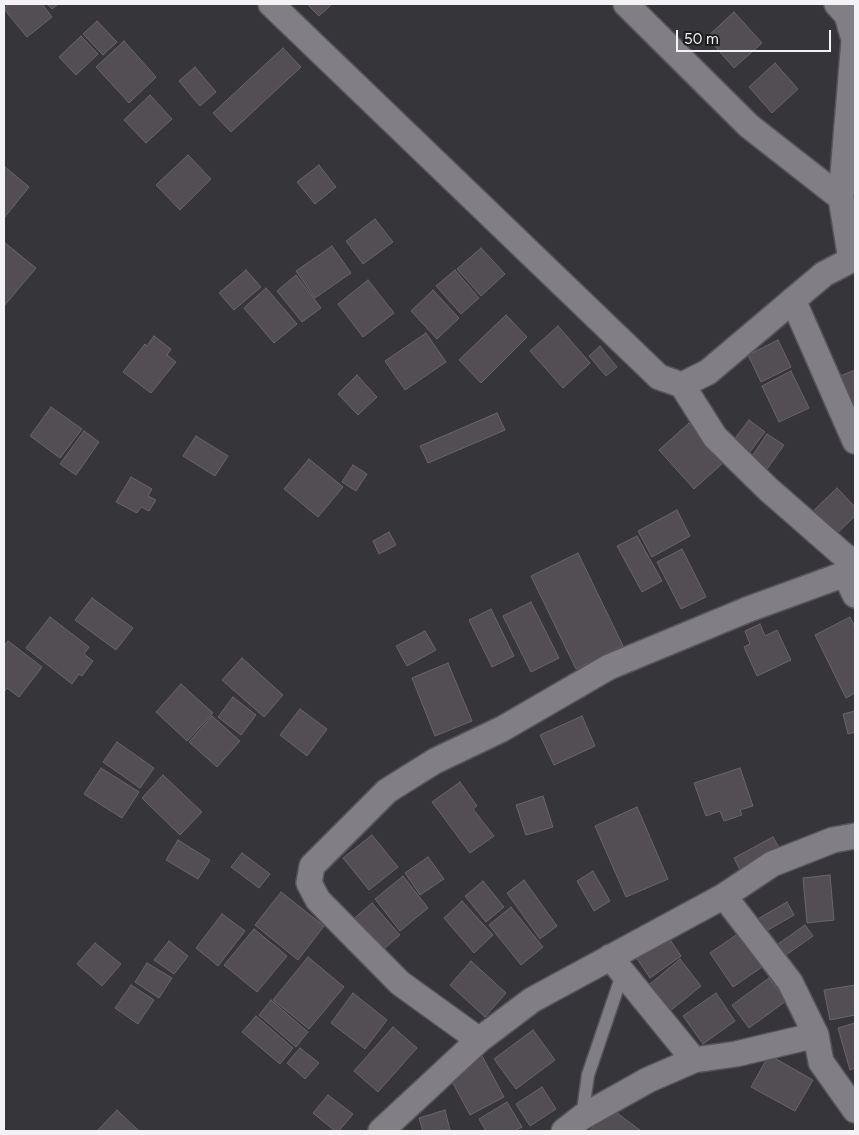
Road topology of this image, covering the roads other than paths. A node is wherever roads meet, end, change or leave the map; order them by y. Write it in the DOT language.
graph roads {
  1 [pos="271,4"];
  2 [pos="626,4"];
  3 [pos="837,4"];
  4 [pos="841,198"];
  5 [pos="853,260"];
  6 [pos="793,300"];
  7 [pos="682,385"];
  8 [pos="855,442"];
  9 [pos="851,568"];
  10 [pos="855,836"];
  11 [pos="724,896"];
  12 [pos="617,964"];
  13 [pos="816,1035"];
  14 [pos="479,1040"];
  15 [pos="694,1060"];
  16 [pos="855,1110"];
  17 [pos="573,1124"];
  18 [pos="381,1131"];
  1 -- 7 [label="street"];
  2 -- 4 [label="street"];
  3 -- 4 [label="street"];
  4 -- 5 [label="street"];
  5 -- 6 [label="street"];
  6 -- 7 [label="street"];
  6 -- 8 [label="street"];
  7 -- 9 [label="street"];
  9 -- 14 [label="street"];
  10 -- 11 [label="street"];
  11 -- 12 [label="street"];
  11 -- 13 [label="street"];
  12 -- 14 [label="street"];
  12 -- 15 [label="street"];
  12 -- 17 [label="lane"];
  13 -- 15 [label="street"];
  13 -- 16 [label="street"];
  14 -- 18 [label="street"];
  15 -- 17 [label="street"];
}
